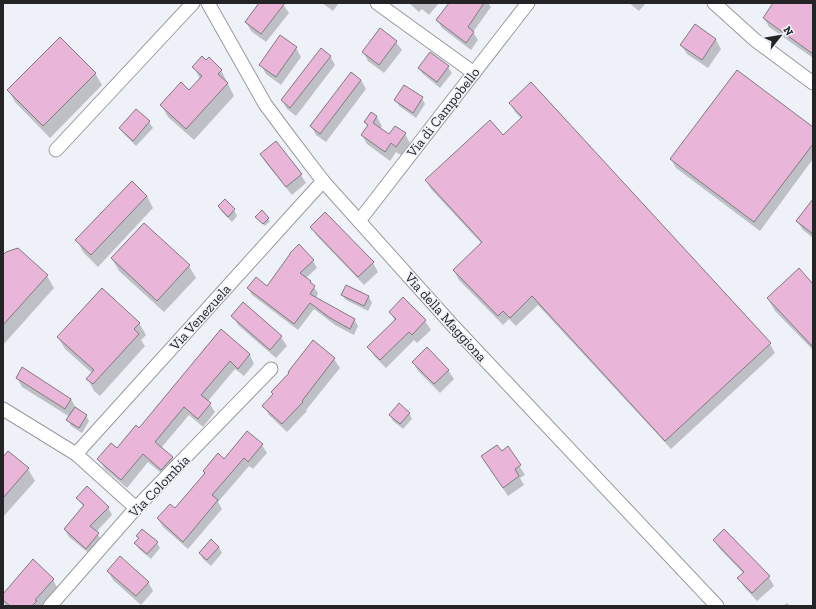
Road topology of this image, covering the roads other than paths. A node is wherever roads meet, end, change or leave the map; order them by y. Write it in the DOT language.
graph roads {
  1 [pos="194,3"];
  2 [pos="208,3"];
  3 [pos="377,3"];
  4 [pos="528,3"];
  5 [pos="714,3"];
  6 [pos="474,73"];
  7 [pos="813,83"];
  8 [pos="56,150"];
  9 [pos="324,181"];
  10 [pos="359,221"];
  11 [pos="271,369"];
  12 [pos="3,409"];
  13 [pos="76,454"];
  14 [pos="136,508"];
  15 [pos="50,606"];
  16 [pos="717,606"];
  1 -- 8 [label="street"];
  2 -- 9 [label="street, Via della Maggiona"];
  3 -- 6 [label="street"];
  4 -- 6 [label="street, Via di Campobello"];
  5 -- 7 [label="street"];
  6 -- 10 [label="street, Via di Campobello"];
  9 -- 10 [label="street, Via della Maggiona"];
  9 -- 13 [label="street, Via Venezuela"];
  10 -- 16 [label="street, Via della Maggiona"];
  11 -- 14 [label="street, Via Colombia"];
  12 -- 13 [label="street"];
  13 -- 14 [label="street"];
  14 -- 15 [label="street, Via Colombia"];
}
